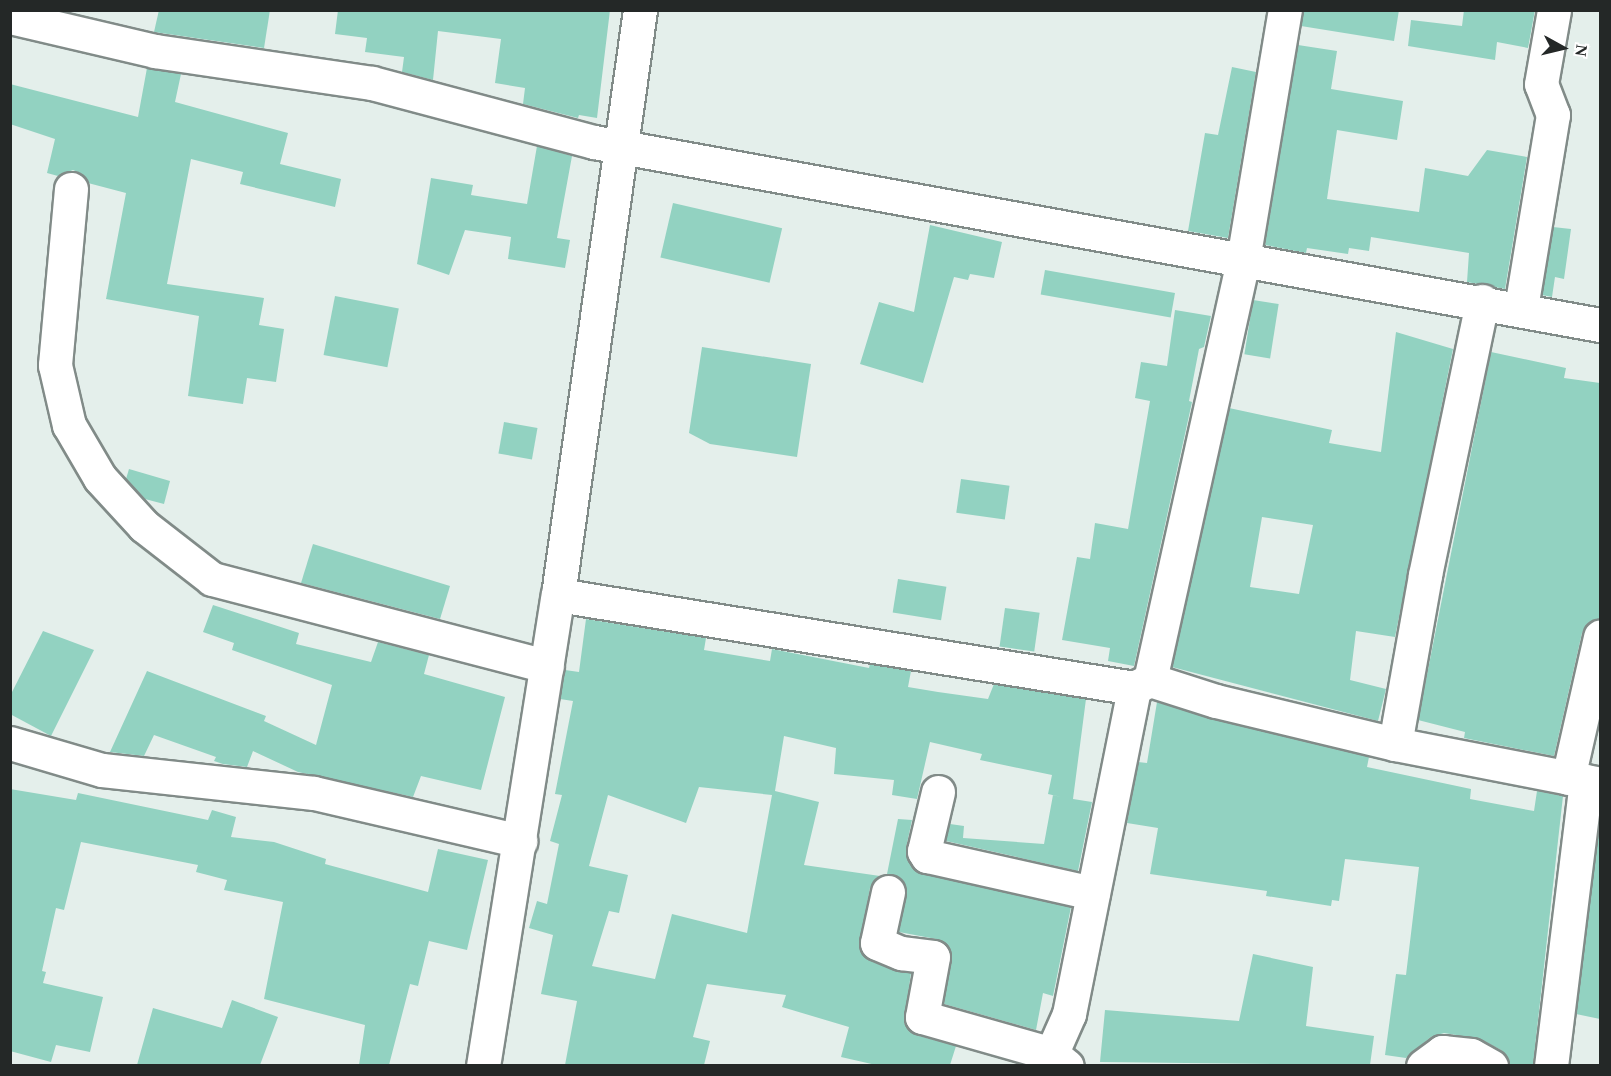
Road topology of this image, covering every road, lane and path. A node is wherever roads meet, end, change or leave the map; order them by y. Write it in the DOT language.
graph roads {
  1 [pos="640,10"];
  2 [pos="1285,10"];
  3 [pos="1554,10"];
  4 [pos="10,17"];
  5 [pos="619,147"];
  6 [pos="71,189"];
  7 [pos="1243,260"];
  8 [pos="1482,301"];
  9 [pos="1521,308"];
  10 [pos="1600,325"];
  11 [pos="558,595"];
  12 [pos="1600,637"];
  13 [pos="547,666"];
  14 [pos="1142,684"];
  15 [pos="10,743"];
  16 [pos="1395,744"];
  17 [pos="1585,781"];
  18 [pos="938,792"];
  19 [pos="520,841"];
  20 [pos="888,892"];
  21 [pos="1093,893"];
  22 [pos="1055,1062"];
  23 [pos="483,1065"];
  24 [pos="1423,1065"];
  25 [pos="1491,1065"];
  26 [pos="1551,1065"];
  1 -- 5 [label="street"];
  2 -- 7 [label="street"];
  3 -- 9 [label="street"];
  4 -- 5 [label="street"];
  5 -- 7 [label="street"];
  5 -- 11 [label="street"];
  6 -- 13 [label="street"];
  7 -- 8 [label="street"];
  7 -- 14 [label="street"];
  8 -- 9 [label="street"];
  8 -- 16 [label="street"];
  9 -- 10 [label="street"];
  11 -- 13 [label="street"];
  11 -- 14 [label="street"];
  12 -- 17 [label="street"];
  13 -- 19 [label="street"];
  14 -- 16 [label="street"];
  14 -- 21 [label="street"];
  15 -- 19 [label="street"];
  16 -- 17 [label="street"];
  17 -- 26 [label="street"];
  18 -- 21 [label="street"];
  19 -- 23 [label="street"];
  20 -- 22 [label="street"];
  21 -- 22 [label="street"];
  24 -- 25 [label="street"];
}
